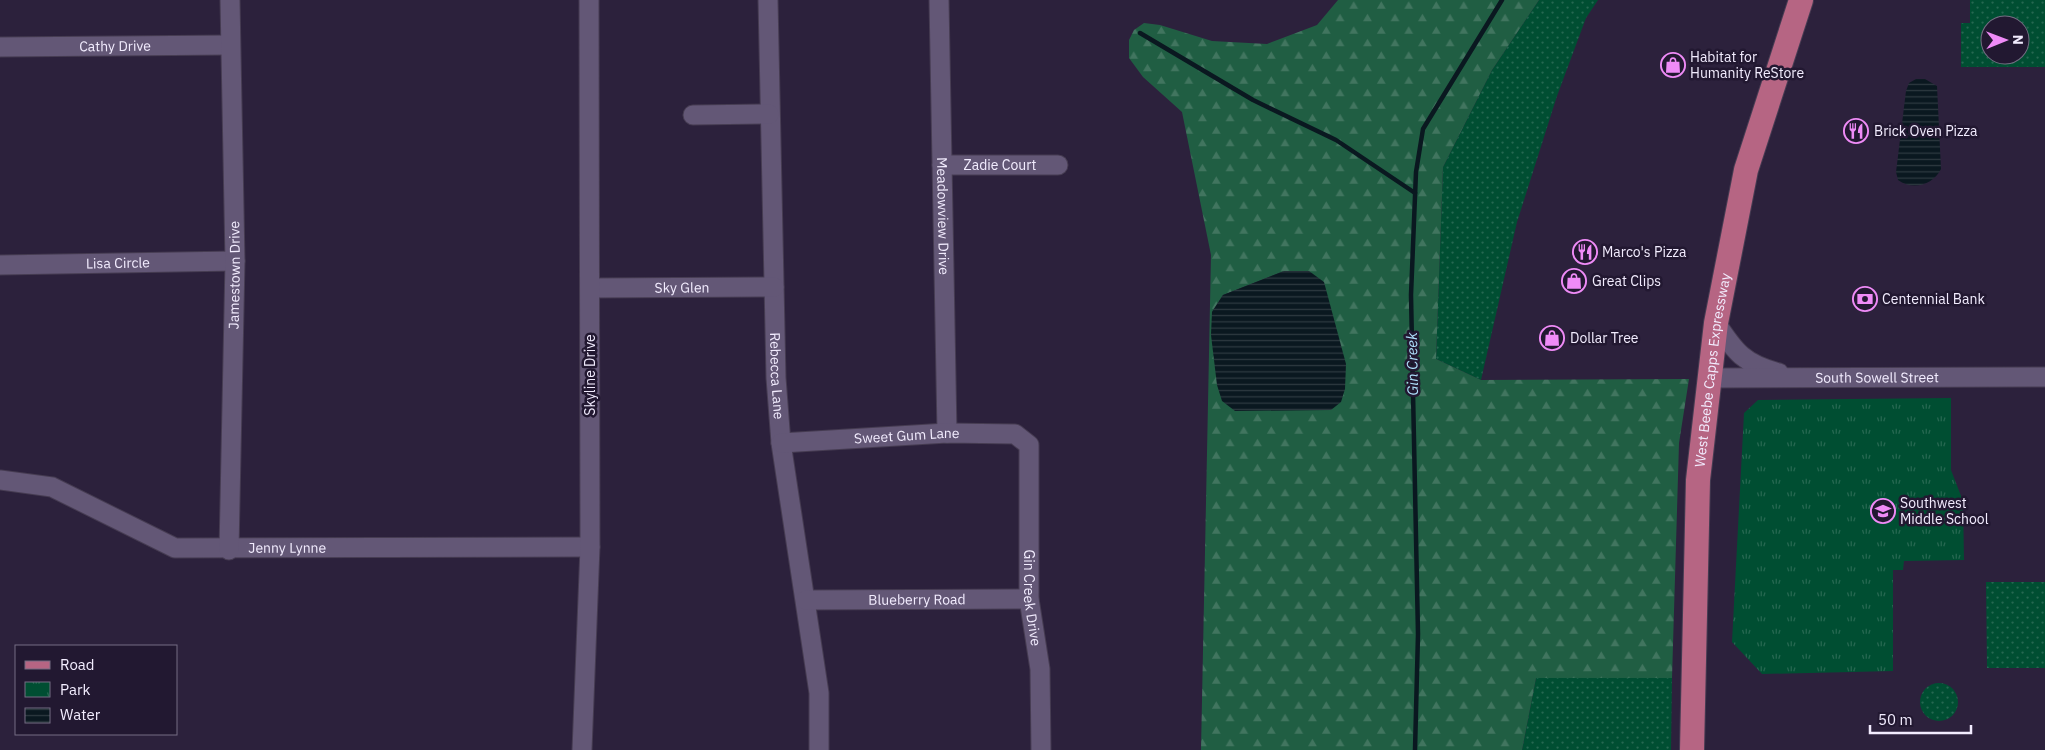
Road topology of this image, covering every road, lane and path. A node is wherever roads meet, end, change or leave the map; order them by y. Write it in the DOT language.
graph roads {
  1 [pos="230,0"];
  2 [pos="589,0"];
  3 [pos="768,0"];
  4 [pos="939,0"];
  5 [pos="1801,0"];
  6 [pos="230,45"];
  7 [pos="0,48"];
  8 [pos="769,114"];
  9 [pos="693,115"];
  10 [pos="942,165"];
  11 [pos="1058,165"];
  12 [pos="236,261"];
  13 [pos="0,265"];
  14 [pos="774,287"];
  15 [pos="590,288"];
  16 [pos="1716,323"];
  17 [pos="2045,377"];
  18 [pos="1708,378"];
  19 [pos="1797,378"];
  20 [pos="947,433"];
  21 [pos="781,443"];
  22 [pos="1029,445"];
  23 [pos="0,480"];
  24 [pos="590,548"];
  25 [pos="229,550"];
  26 [pos="1029,599"];
  27 [pos="806,600"];
  28 [pos="582,750"];
  29 [pos="819,750"];
  30 [pos="1041,750"];
  31 [pos="1692,750"];
  1 -- 6 [label="street, Jamestown Drive"];
  2 -- 15 [label="street, Skyline Drive"];
  3 -- 8 [label="street, Rebecca Lane"];
  4 -- 10 [label="street, Meadowview Drive"];
  5 -- 16 [label="main road, West Beebe Capps Expressway"];
  6 -- 7 [label="street, Cathy Drive"];
  6 -- 12 [label="street, Jamestown Drive"];
  8 -- 9 [label="street"];
  8 -- 14 [label="street, Rebecca Lane"];
  10 -- 11 [label="street, Zadie Court"];
  10 -- 20 [label="street, Meadowview Drive"];
  12 -- 13 [label="street, Lisa Circle"];
  12 -- 25 [label="street, Jamestown Drive"];
  14 -- 15 [label="street, Sky Glen"];
  14 -- 21 [label="street, Rebecca Lane"];
  15 -- 24 [label="street, Skyline Drive"];
  16 -- 18 [label="main road, West Beebe Capps Expressway"];
  16 -- 19 [label="street"];
  17 -- 19 [label="street, South Sowell Street"];
  18 -- 19 [label="street, South Sowell Street"];
  18 -- 31 [label="main road, West Beebe Capps Expressway"];
  20 -- 21 [label="street, Sweet Gum Lane"];
  20 -- 22 [label="street, Sweet Gum Lane"];
  21 -- 27 [label="street, Rebecca Lane"];
  22 -- 26 [label="street, Gin Creek Drive"];
  23 -- 25 [label="street, Jenny Lynne"];
  24 -- 25 [label="street, Jenny Lynne"];
  24 -- 28 [label="street, Skyline Drive"];
  26 -- 27 [label="street, Blueberry Road"];
  26 -- 30 [label="street, Gin Creek Drive"];
  27 -- 29 [label="street, Rebecca Lane"];
}
